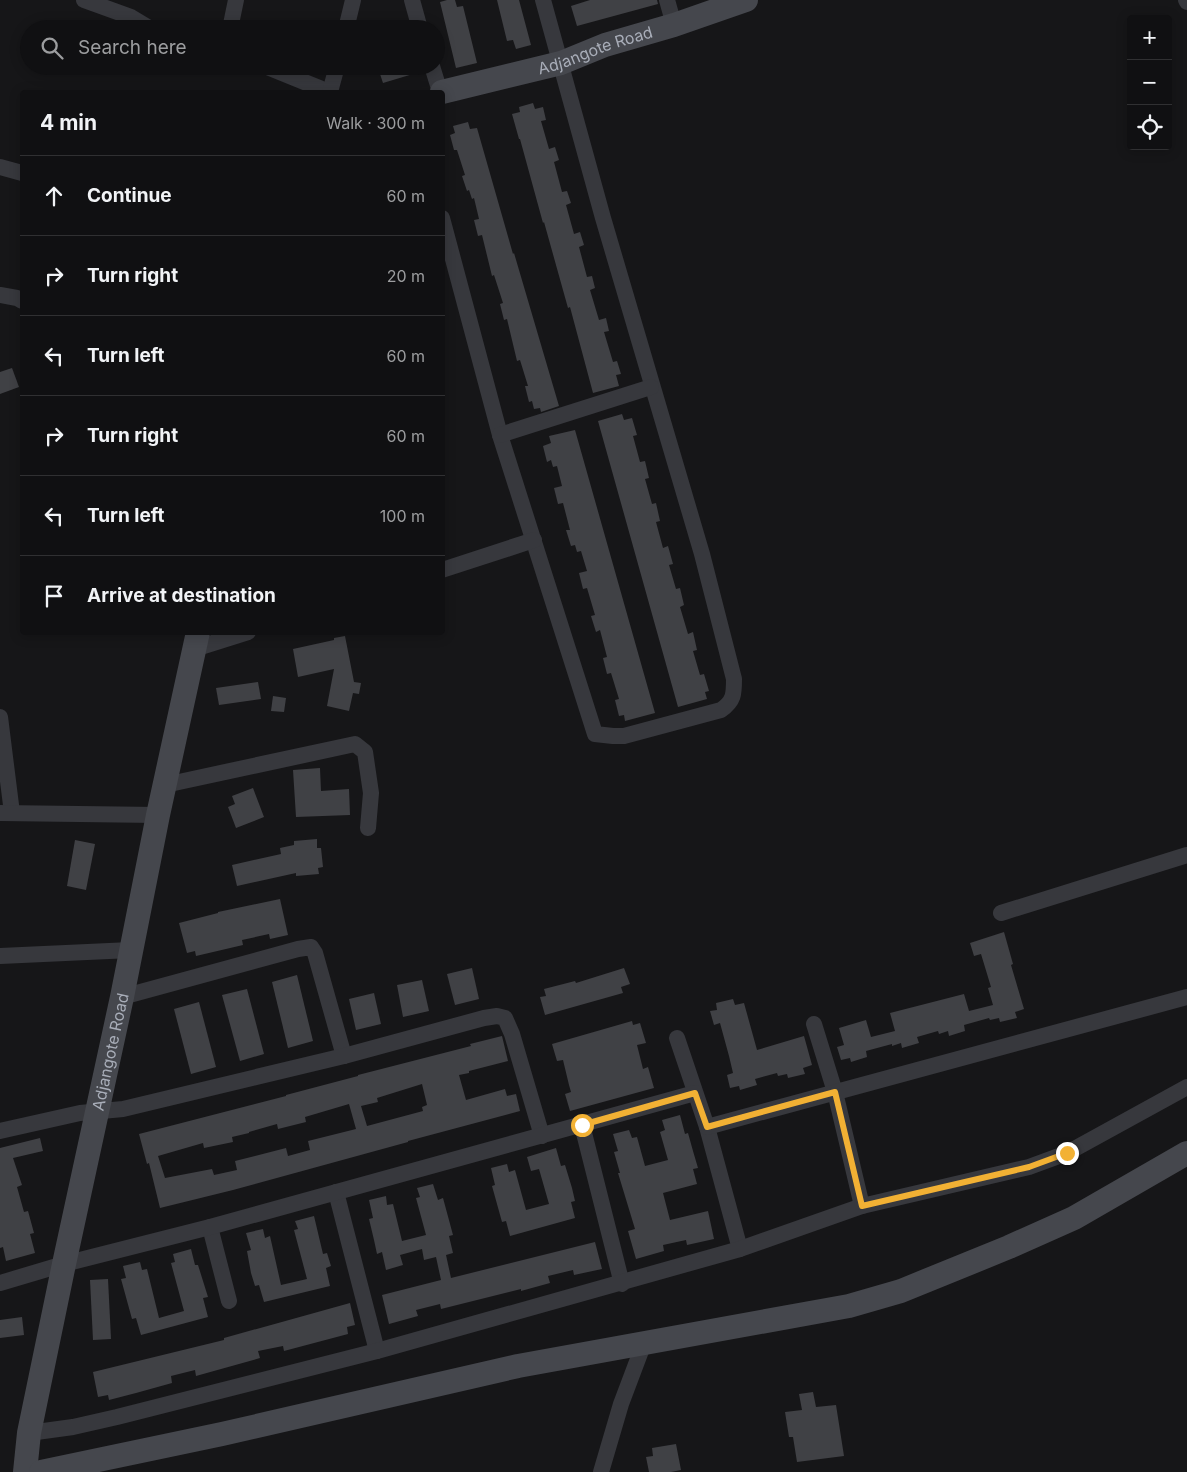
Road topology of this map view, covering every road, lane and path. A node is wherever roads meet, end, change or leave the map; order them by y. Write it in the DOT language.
graph roads {
  1 [pos="84,0"];
  2 [pos="236,0"];
  3 [pos="352,0"];
  4 [pos="412,0"];
  5 [pos="543,0"];
  6 [pos="666,0"];
  7 [pos="746,0"];
  8 [pos="136,20"];
  9 [pos="232,20"];
  10 [pos="348,20"];
  11 [pos="418,20"];
  12 [pos="674,25"];
  13 [pos="562,63"];
  14 [pos="288,75"];
  15 [pos="335,75"];
  16 [pos="435,75"];
  17 [pos="325,90"];
  18 [pos="331,90"];
  19 [pos="440,90"];
  20 [pos="445,91"];
  21 [pos="0,167"];
  22 [pos="20,172"];
  23 [pos="445,229"];
  24 [pos="0,295"];
  25 [pos="20,300"];
  26 [pos="651,387"];
  27 [pos="500,436"];
  28 [pos="534,540"];
  29 [pos="445,569"];
  30 [pos="231,635"];
  31 [pos="196,641"];
  32 [pos="0,717"];
  33 [pos="165,785"];
  34 [pos="6,813"];
  35 [pos="158,815"];
  36 [pos="368,828"];
  37 [pos="1187,855"];
  38 [pos="1001,913"];
  39 [pos="131,950"];
  40 [pos="0,956"];
  41 [pos="122,997"];
  42 [pos="1187,997"];
  43 [pos="814,1024"];
  44 [pos="677,1038"];
  45 [pos="344,1056"];
  46 [pos="1187,1087"];
  47 [pos="835,1092"];
  48 [pos="695,1093"];
  49 [pos="96,1111"];
  50 [pos="582,1125"];
  51 [pos="707,1127"];
  52 [pos="0,1131"];
  53 [pos="542,1136"];
  54 [pos="1187,1153"];
  55 [pos="336,1192"];
  56 [pos="862,1206"];
  57 [pos="210,1226"];
  58 [pos="740,1250"];
  59 [pos="64,1264"];
  60 [pos="0,1283"];
  61 [pos="622,1284"];
  62 [pos="229,1302"];
  63 [pos="644,1343"];
  64 [pos="377,1351"];
  65 [pos="29,1433"];
  66 [pos="46,1471"];
  67 [pos="25,1472"];
  68 [pos="601,1472"];
  1 -- 8 [label="street"];
  2 -- 9 [label="street"];
  3 -- 10 [label="street"];
  4 -- 11 [label="street"];
  5 -- 13 [label="street"];
  6 -- 12 [label="street"];
  7 -- 12 [label="main road, Adjangote Road"];
  12 -- 13 [label="main road, Adjangote Road"];
  13 -- 20 [label="main road, Adjangote Road"];
  13 -- 26 [label="street"];
  14 -- 17 [label="street"];
  15 -- 18 [label="street"];
  16 -- 19 [label="street"];
  21 -- 22 [label="street"];
  23 -- 27 [label="street"];
  24 -- 25 [label="street"];
  26 -- 27 [label="street"];
  26 -- 28 [label="street"];
  27 -- 28 [label="street"];
  28 -- 29 [label="street"];
  30 -- 31 [label="street"];
  31 -- 33 [label="main road, Adjangote Road"];
  32 -- 34 [label="street"];
  33 -- 35 [label="main road, Adjangote Road"];
  33 -- 36 [label="street"];
  34 -- 35 [label="street"];
  35 -- 39 [label="main road, Adjangote Road"];
  37 -- 38 [label="street"];
  39 -- 40 [label="street"];
  39 -- 41 [label="main road, Adjangote Road"];
  41 -- 45 [label="street"];
  41 -- 49 [label="main road, Adjangote Road"];
  42 -- 47 [label="street"];
  43 -- 47 [label="street"];
  44 -- 48 [label="street"];
  45 -- 49 [label="street"];
  45 -- 53 [label="street"];
  46 -- 56 [label="street"];
  47 -- 51 [label="street"];
  47 -- 56 [label="street"];
  48 -- 50 [label="street"];
  48 -- 51 [label="street"];
  49 -- 52 [label="street"];
  49 -- 59 [label="main road, Adjangote Road"];
  50 -- 53 [label="street"];
  50 -- 61 [label="street"];
  51 -- 58 [label="street"];
  53 -- 55 [label="street"];
  54 -- 63 [label="main road"];
  55 -- 57 [label="street"];
  55 -- 64 [label="street"];
  56 -- 58 [label="street"];
  57 -- 59 [label="street"];
  57 -- 62 [label="street"];
  58 -- 61 [label="street"];
  59 -- 60 [label="street"];
  59 -- 65 [label="main road, Adjangote Road"];
  61 -- 64 [label="street"];
  63 -- 66 [label="main road"];
  63 -- 68 [label="street"];
  64 -- 65 [label="street"];
  65 -- 67 [label="main road, Adjangote Road"];
}
